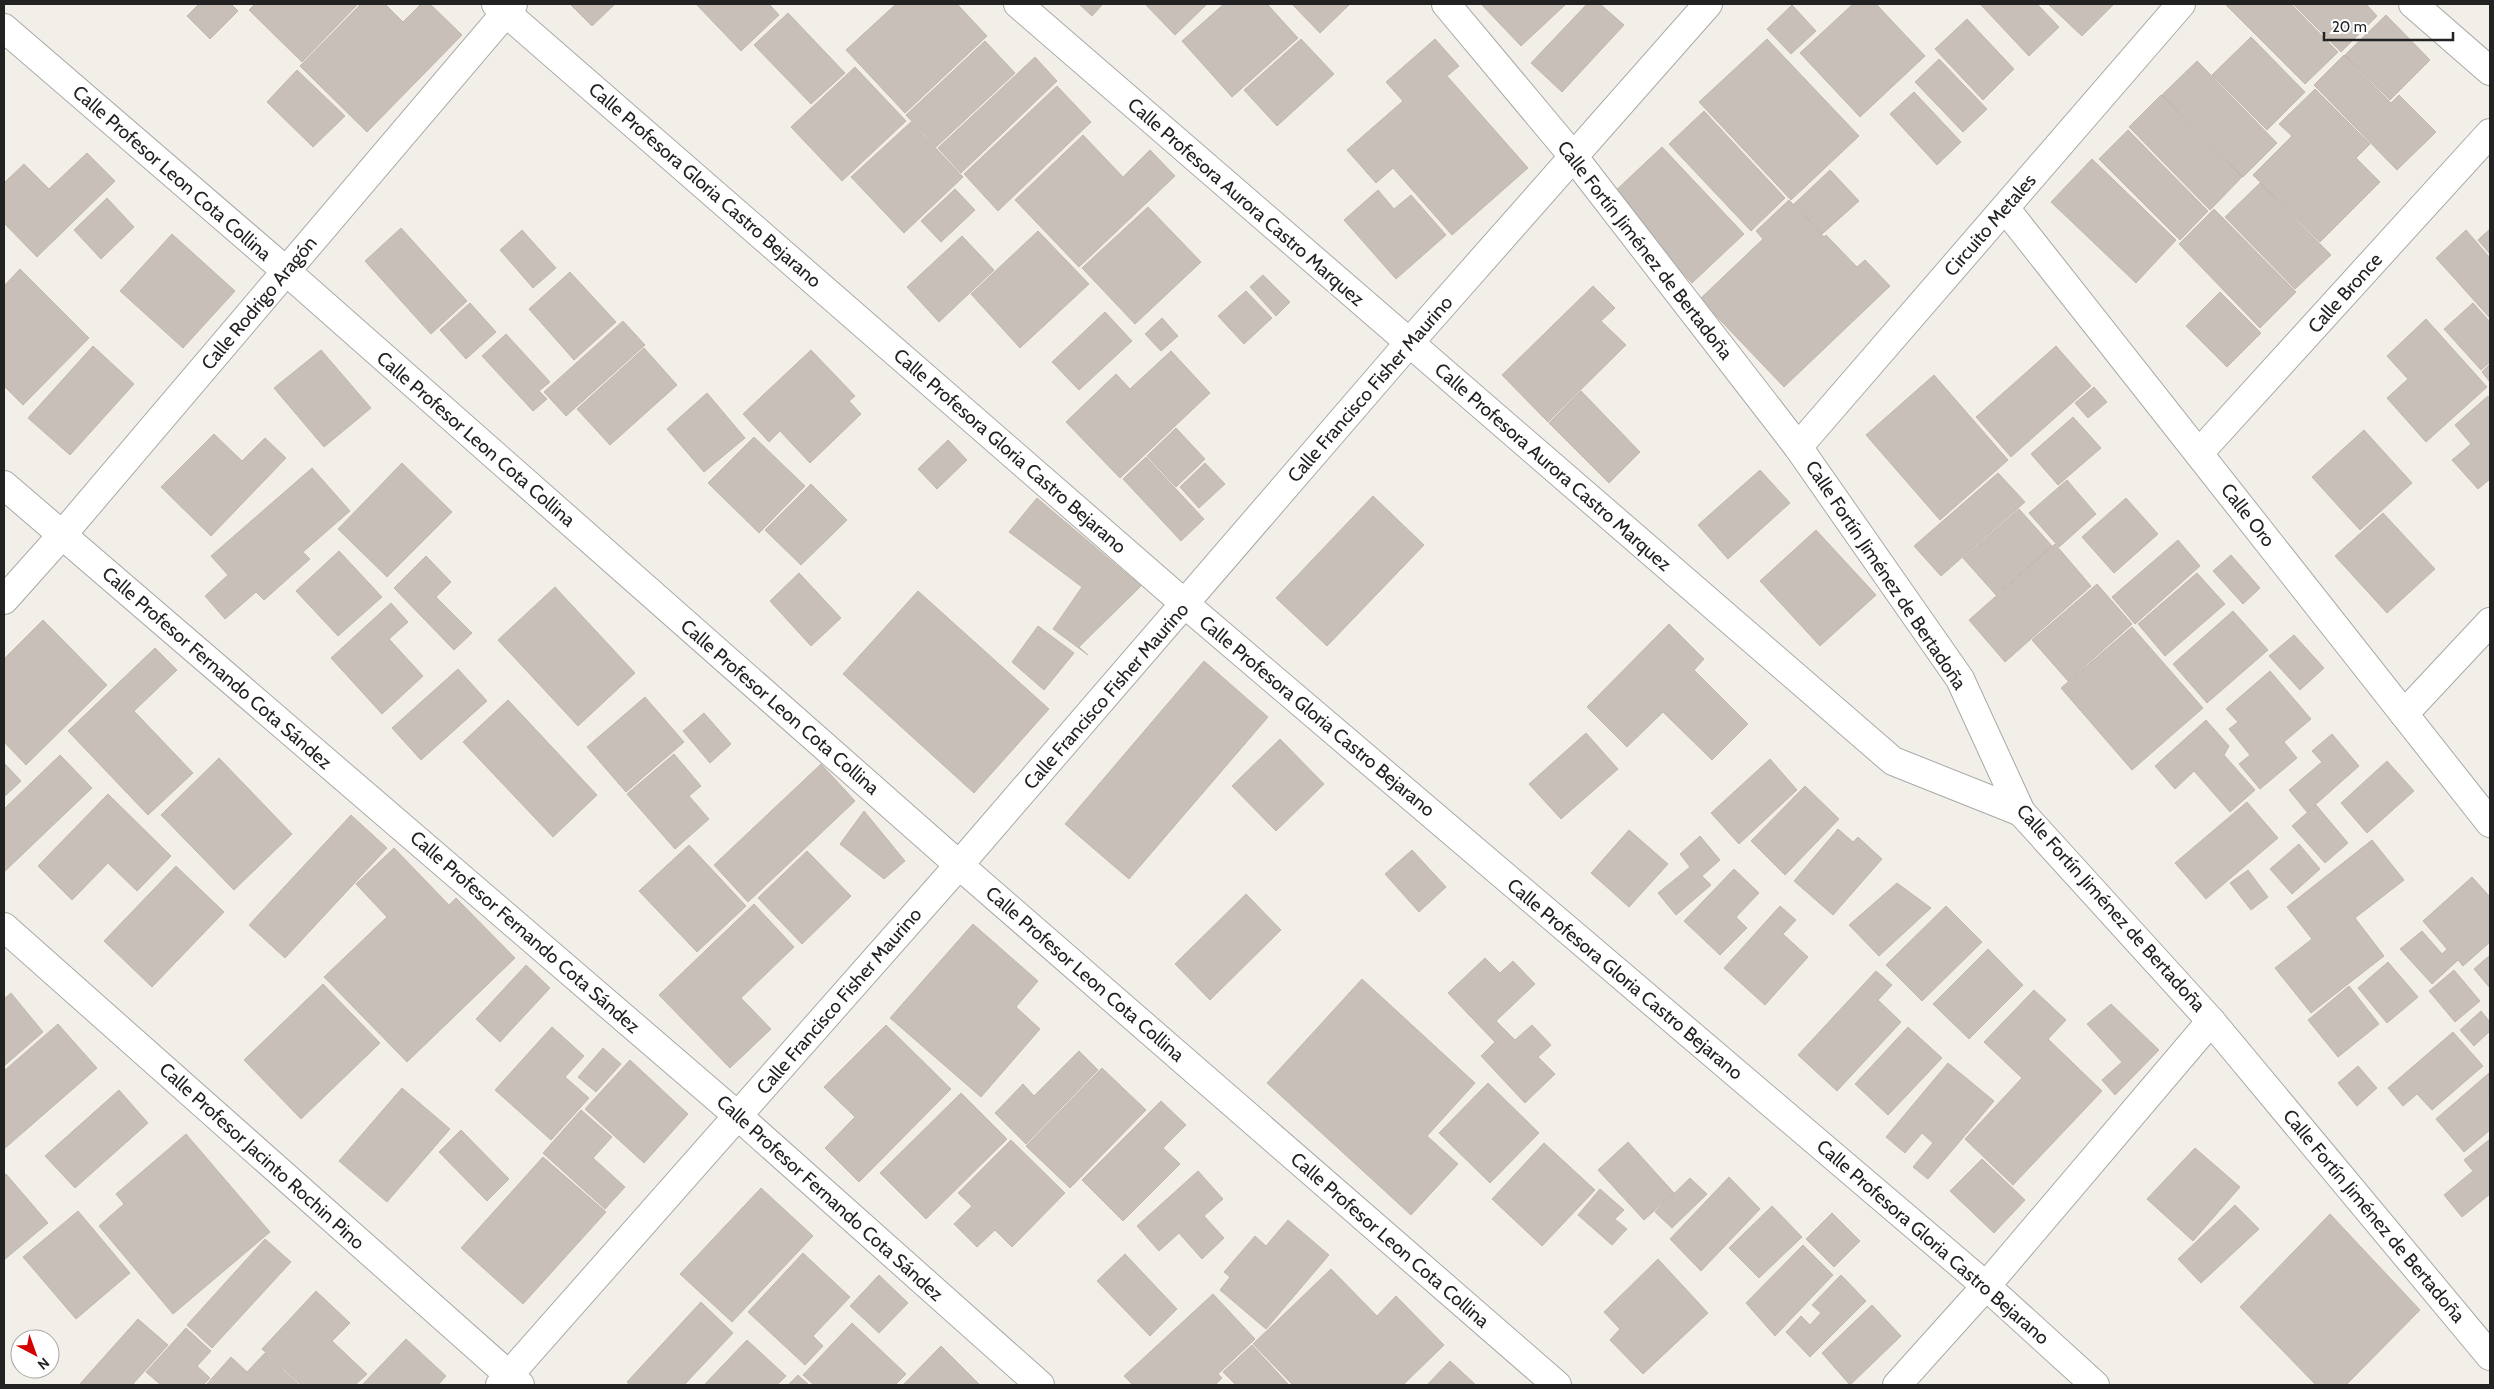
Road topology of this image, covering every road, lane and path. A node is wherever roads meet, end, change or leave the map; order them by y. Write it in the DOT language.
graph roads {
  1 [pos="1018,4"];
  2 [pos="1446,4"];
  3 [pos="1708,4"];
  4 [pos="2181,4"];
  5 [pos="2413,4"];
  6 [pos="505,6"];
  7 [pos="4,28"];
  8 [pos="2490,71"];
  9 [pos="2490,132"];
  10 [pos="1573,156"];
  11 [pos="2005,208"];
  12 [pos="286,271"];
  13 [pos="1409,343"];
  14 [pos="1798,447"];
  15 [pos="2199,454"];
  16 [pos="4,485"];
  17 [pos="62,535"];
  18 [pos="4,600"];
  19 [pos="1185,604"];
  20 [pos="2490,622"];
  21 [pos="2404,714"];
  22 [pos="2021,812"];
  23 [pos="2490,823"];
  24 [pos="959,865"];
  25 [pos="4,927"];
  26 [pos="2211,1021"];
  27 [pos="738,1116"];
  28 [pos="1986,1286"];
  29 [pos="2490,1356"];
  30 [pos="510,1382"];
  31 [pos="1040,1385"];
  32 [pos="1557,1385"];
  33 [pos="1897,1385"];
  34 [pos="2095,1385"];
  1 -- 13 [label="street, Calle Profesora Aurora Castro Marquez"];
  2 -- 10 [label="street, Calle Fortín Jiménez de Bertadoña"];
  3 -- 10 [label="street, Calle Francisco Fisher Maurino"];
  4 -- 11 [label="street, Circuito Metales"];
  5 -- 8 [label="street"];
  6 -- 12 [label="street, Calle Rodrigo Aragón"];
  6 -- 19 [label="street, Calle Profesora Gloria Castro Bejarano"];
  7 -- 12 [label="street, Calle Profesor Leon Cota Collina"];
  9 -- 15 [label="street, Calle Bronce"];
  10 -- 13 [label="street, Calle Francisco Fisher Maurino"];
  10 -- 14 [label="street, Calle Fortín Jiménez de Bertadoña"];
  11 -- 14 [label="street, Circuito Metales"];
  11 -- 15 [label="street, Calle Oro"];
  12 -- 17 [label="street, Calle Rodrigo Aragón"];
  12 -- 24 [label="street, Calle Profesor Leon Cota Collina"];
  13 -- 19 [label="street, Calle Francisco Fisher Maurino"];
  13 -- 22 [label="street, Calle Profesora Aurora Castro Marquez"];
  14 -- 22 [label="street, Calle Fortín Jiménez de Bertadoña"];
  15 -- 21 [label="street, Calle Oro"];
  16 -- 17 [label="street, Calle Profesor Fernando Cota Sández"];
  17 -- 18 [label="street, Calle Rodrigo Aragón"];
  17 -- 27 [label="street, Calle Profesor Fernando Cota Sández"];
  19 -- 24 [label="street, Calle Francisco Fisher Maurino"];
  19 -- 28 [label="street, Calle Profesora Gloria Castro Bejarano"];
  20 -- 21 [label="street"];
  21 -- 23 [label="street, Calle Oro"];
  22 -- 26 [label="street, Calle Fortín Jiménez de Bertadoña"];
  24 -- 27 [label="street, Calle Francisco Fisher Maurino"];
  24 -- 32 [label="street, Calle Profesor Leon Cota Collina"];
  25 -- 30 [label="street, Calle Profesor Jacinto Rochin Pino"];
  26 -- 28 [label="street"];
  26 -- 29 [label="street, Calle Fortín Jiménez de Bertadoña"];
  27 -- 30 [label="street, Calle Francisco Fisher Maurino"];
  27 -- 31 [label="street, Calle Profesor Fernando Cota Sández"];
  28 -- 33 [label="street"];
  28 -- 34 [label="street, Calle Profesora Gloria Castro Bejarano"];
}
